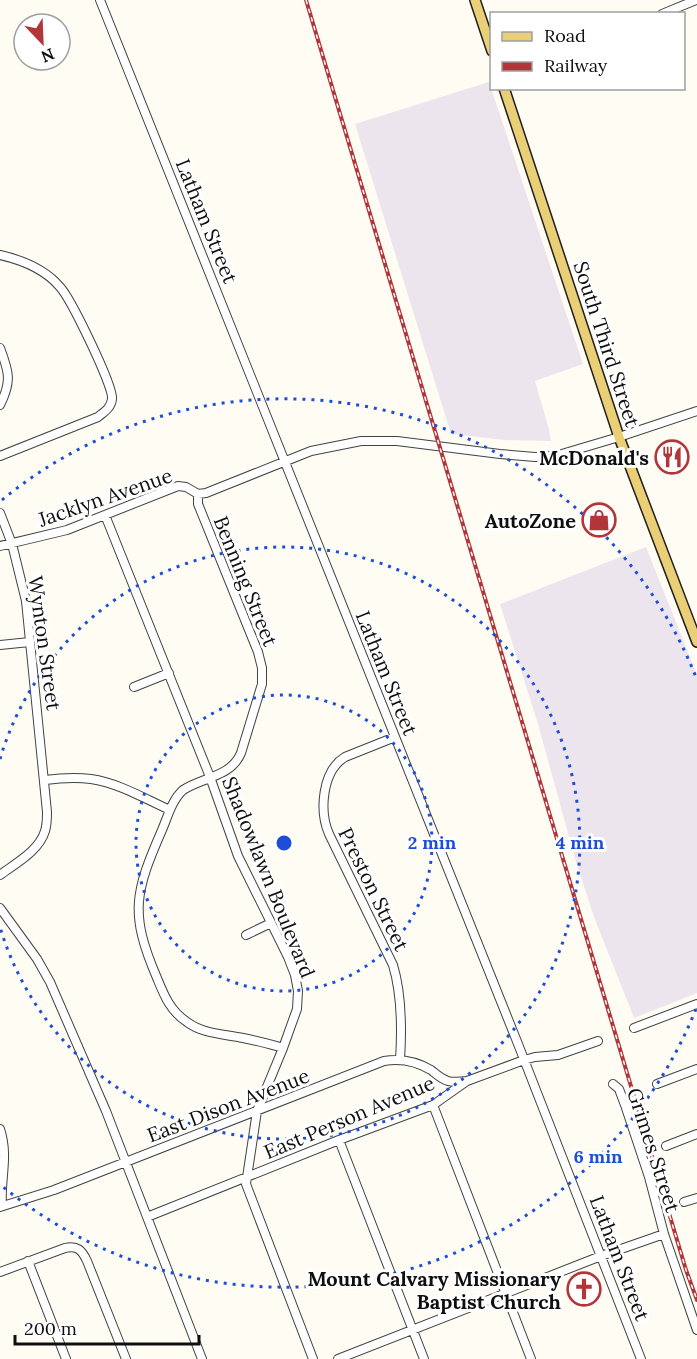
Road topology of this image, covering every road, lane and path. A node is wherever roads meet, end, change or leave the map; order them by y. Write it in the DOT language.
graph roads {
  1 [pos="100,0"];
  2 [pos="475,0"];
  3 [pos="696,0"];
  4 [pos="667,12"];
  5 [pos="490,45"];
  6 [pos="505,90"];
  7 [pos="0,255"];
  8 [pos="0,348"];
  9 [pos="0,405"];
  10 [pos="697,411"];
  11 [pos="619,437"];
  12 [pos="0,456"];
  13 [pos="285,461"];
  14 [pos="198,494"];
  15 [pos="0,513"];
  16 [pos="105,515"];
  17 [pos="12,544"];
  18 [pos="0,546"];
  19 [pos="30,642"];
  20 [pos="697,642"];
  21 [pos="0,645"];
  22 [pos="169,673"];
  23 [pos="134,687"];
  24 [pos="395,736"];
  25 [pos="210,777"];
  26 [pos="45,780"];
  27 [pos="170,810"];
  28 [pos="0,874"];
  29 [pos="0,908"];
  30 [pos="271,923"];
  31 [pos="246,935"];
  32 [pos="697,1004"];
  33 [pos="634,1028"];
  34 [pos="598,1041"];
  35 [pos="283,1048"];
  36 [pos="400,1060"];
  37 [pos="524,1060"];
  38 [pos="697,1069"];
  39 [pos="467,1081"];
  40 [pos="613,1083"];
  41 [pos="657,1084"];
  42 [pos="433,1105"];
  43 [pos="257,1111"];
  44 [pos="0,1129"];
  45 [pos="697,1134"];
  46 [pos="339,1140"];
  47 [pos="666,1146"];
  48 [pos="126,1162"];
  49 [pos="246,1178"];
  50 [pos="697,1198"];
  51 [pos="684,1202"];
  52 [pos="1,1206"];
  53 [pos="147,1218"];
  54 [pos="664,1233"];
  55 [pos="601,1256"];
  56 [pos="28,1262"];
  57 [pos="0,1272"];
  58 [pos="505,1293"];
  59 [pos="413,1329"];
  60 [pos="697,1330"];
  61 [pos="66,1359"];
  62 [pos="126,1359"];
  63 [pos="202,1359"];
  64 [pos="313,1359"];
  65 [pos="338,1359"];
  66 [pos="424,1359"];
  67 [pos="531,1359"];
  68 [pos="641,1359"];
  1 -- 13 [label="street, Latham Street"];
  2 -- 5 [label="main road"];
  3 -- 4 [label="street"];
  6 -- 11 [label="main road, South Third Street"];
  7 -- 12 [label="street"];
  8 -- 9 [label="street"];
  10 -- 11 [label="street, Jacklyn Avenue"];
  11 -- 13 [label="street, Jacklyn Avenue"];
  11 -- 20 [label="main road, South Third Street"];
  13 -- 14 [label="street, Jacklyn Avenue"];
  13 -- 24 [label="street, Latham Street"];
  14 -- 16 [label="street, Jacklyn Avenue"];
  14 -- 25 [label="street, Benning Street"];
  15 -- 17 [label="street, Wynton Street"];
  16 -- 17 [label="street, Jacklyn Avenue"];
  16 -- 22 [label="street, Shadowlawn Boulevard"];
  17 -- 18 [label="street, Jacklyn Avenue"];
  17 -- 19 [label="street, Wynton Street"];
  19 -- 21 [label="street"];
  19 -- 26 [label="street, Wynton Street"];
  22 -- 23 [label="street"];
  22 -- 25 [label="street, Shadowlawn Boulevard"];
  24 -- 36 [label="street, Preston Street"];
  24 -- 37 [label="street, Latham Street"];
  25 -- 27 [label="street, Benning Street"];
  25 -- 30 [label="street, Shadowlawn Boulevard"];
  26 -- 27 [label="street"];
  26 -- 28 [label="street, Wynton Street"];
  27 -- 35 [label="street, Benning Street"];
  29 -- 48 [label="street"];
  30 -- 31 [label="street"];
  30 -- 35 [label="street, Shadowlawn Boulevard"];
  32 -- 33 [label="street"];
  34 -- 37 [label="street, East Person Avenue"];
  35 -- 43 [label="street, Shadowlawn Boulevard"];
  36 -- 39 [label="street, East Dison Avenue"];
  36 -- 43 [label="street, East Dison Avenue"];
  37 -- 39 [label="street, East Person Avenue"];
  37 -- 55 [label="street, Latham Street"];
  38 -- 41 [label="street"];
  39 -- 42 [label="street, East Person Avenue"];
  40 -- 54 [label="street, Grimes Street"];
  42 -- 46 [label="street, East Person Avenue"];
  42 -- 58 [label="street"];
  43 -- 48 [label="street, East Dison Avenue"];
  43 -- 49 [label="street, Shadowlawn Boulevard"];
  44 -- 52 [label="street"];
  45 -- 47 [label="street"];
  46 -- 49 [label="street, East Person Avenue"];
  46 -- 59 [label="street"];
  48 -- 52 [label="street, East Dison Avenue"];
  48 -- 53 [label="street"];
  49 -- 53 [label="street, East Person Avenue"];
  49 -- 64 [label="street, Shadowlawn Boulevard"];
  50 -- 51 [label="street"];
  53 -- 63 [label="street"];
  54 -- 55 [label="street"];
  54 -- 60 [label="street, Grimes Street"];
  55 -- 58 [label="street"];
  55 -- 68 [label="street, Latham Street"];
  56 -- 57 [label="street"];
  56 -- 61 [label="street"];
  56 -- 62 [label="street"];
  58 -- 59 [label="street"];
  58 -- 67 [label="street"];
  59 -- 65 [label="street"];
  59 -- 66 [label="street"];
}
